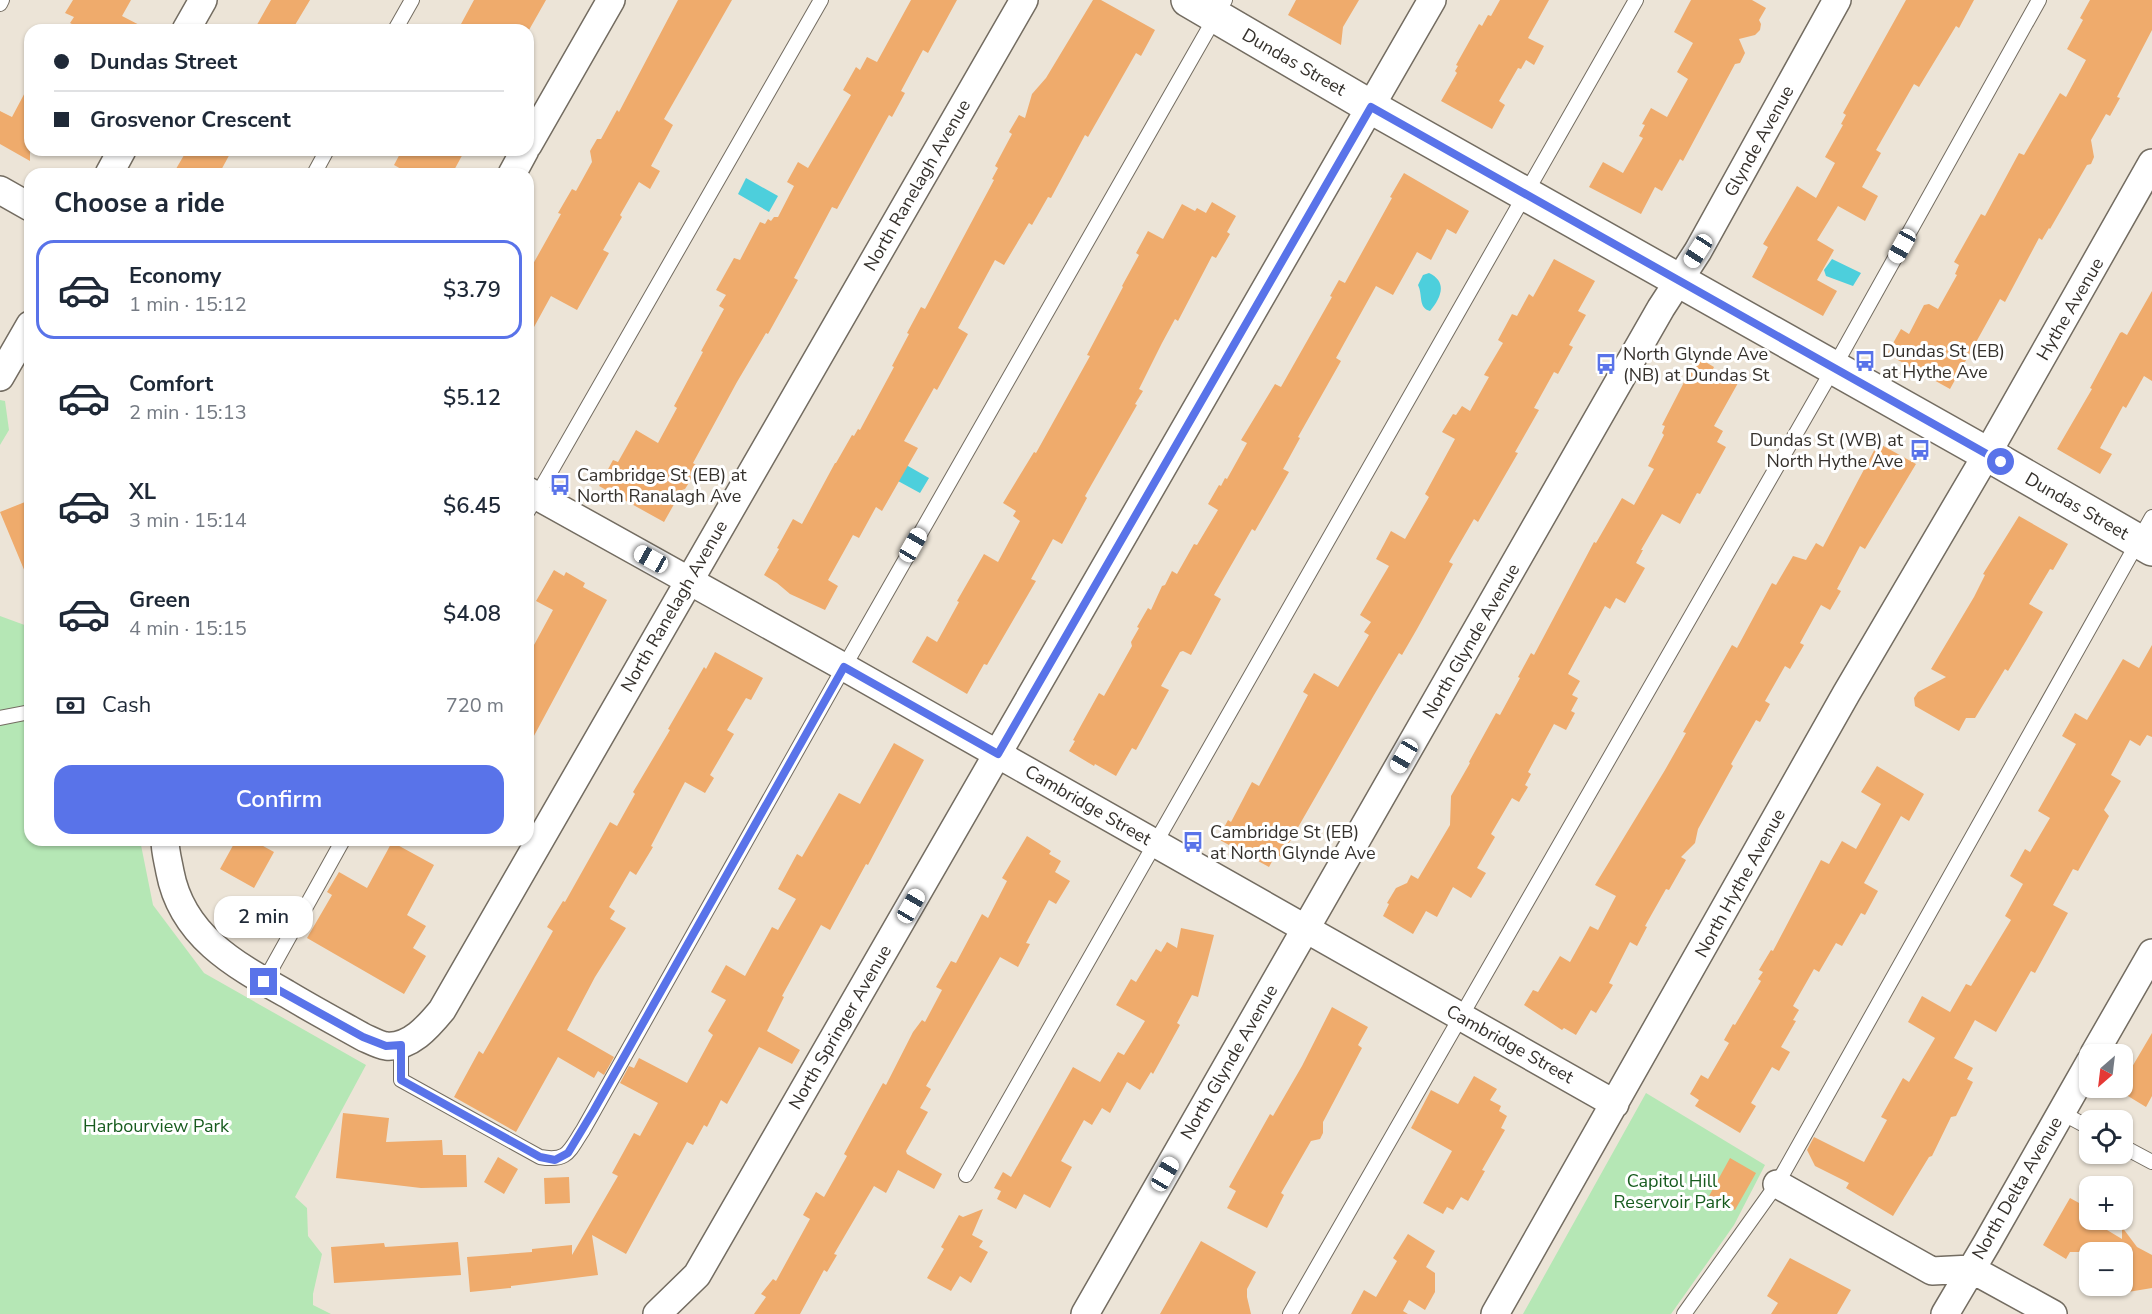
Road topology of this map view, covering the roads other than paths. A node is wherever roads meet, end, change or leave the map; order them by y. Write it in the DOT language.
graph roads {
  1 [pos="202,0"];
  2 [pos="412,0"];
  3 [pos="611,0"];
  4 [pos="821,0"];
  5 [pos="1024,0"];
  6 [pos="1188,0"];
  7 [pos="1432,0"];
  8 [pos="1636,0"];
  9 [pos="1837,0"];
  10 [pos="2039,0"];
  11 [pos="1220,8"];
  12 [pos="189,24"];
  13 [pos="398,24"];
  14 [pos="1371,107"];
  15 [pos="534,135"];
  16 [pos="2152,163"];
  17 [pos="0,190"];
  18 [pos="1526,195"];
  19 [pos="24,204"];
  20 [pos="1678,280"];
  21 [pos="24,335"];
  22 [pos="1833,369"];
  23 [pos="0,377"];
  24 [pos="1987,454"];
  25 [pos="534,494"];
  26 [pos="534,501"];
  27 [pos="2147,536"];
  28 [pos="689,580"];
  29 [pos="844,667"];
  30 [pos="24,713"];
  31 [pos="0,718"];
  32 [pos="998,754"];
  33 [pos="1154,843"];
  34 [pos="166,846"];
  35 [pos="340,846"];
  36 [pos="1305,928"];
  37 [pos="2151,958"];
  38 [pos="264,982"];
  39 [pos="1462,1017"];
  40 [pos="2100,1044"];
  41 [pos="401,1045"];
  42 [pos="2079,1080"];
  43 [pos="1615,1104"];
  44 [pos="2060,1112"];
  45 [pos="2079,1122"];
  46 [pos="2133,1152"];
  47 [pos="2152,1162"];
  48 [pos="966,1175"];
  49 [pos="1777,1184"];
  50 [pos="1971,1269"];
  51 [pos="657,1314"];
  52 [pos="1085,1314"];
  53 [pos="1290,1314"];
  54 [pos="1495,1314"];
  55 [pos="1684,1314"];
  56 [pos="1945,1314"];
  57 [pos="2053,1314"];
  1 -- 12 [label="street"];
  2 -- 13 [label="lane"];
  3 -- 15 [label="street"];
  4 -- 25 [label="lane"];
  5 -- 28 [label="street, North Ranelagh Avenue"];
  6 -- 11 [label="street, Dundas Street"];
  7 -- 14 [label="street, North Springer Avenue"];
  8 -- 18 [label="lane"];
  9 -- 20 [label="street, Glynde Avenue"];
  10 -- 22 [label="lane"];
  11 -- 14 [label="street, Dundas Street"];
  11 -- 29 [label="lane"];
  14 -- 18 [label="street, Dundas Street"];
  14 -- 32 [label="street, North Springer Avenue"];
  16 -- 24 [label="street, Hythe Avenue"];
  17 -- 19 [label="street"];
  18 -- 20 [label="street, Dundas Street"];
  18 -- 33 [label="lane"];
  20 -- 22 [label="street, Dundas Street"];
  20 -- 36 [label="street, North Glynde Avenue"];
  21 -- 23 [label="street"];
  22 -- 24 [label="street, Dundas Street"];
  22 -- 39 [label="lane"];
  24 -- 27 [label="street, Dundas Street"];
  24 -- 43 [label="street, North Hythe Avenue"];
  26 -- 28 [label="street, Cambridge Street"];
  27 -- 49 [label="lane"];
  28 -- 29 [label="street, Cambridge Street"];
  28 -- 41 [label="street, North Ranelagh Avenue"];
  29 -- 32 [label="street, Cambridge Street"];
  29 -- 41 [label="lane"];
  30 -- 31 [label="lane"];
  32 -- 33 [label="street, Cambridge Street"];
  32 -- 51 [label="street, North Springer Avenue"];
  33 -- 36 [label="street, Cambridge Street"];
  33 -- 48 [label="lane"];
  34 -- 38 [label="street"];
  35 -- 38 [label="lane"];
  36 -- 39 [label="street, Cambridge Street"];
  36 -- 52 [label="street, North Glynde Avenue"];
  37 -- 40 [label="street"];
  38 -- 41 [label="street"];
  39 -- 43 [label="street, Cambridge Street"];
  39 -- 53 [label="lane"];
  42 -- 44 [label="street, North Delta Avenue"];
  43 -- 54 [label="street, North Hythe Avenue"];
  44 -- 45 [label="lane"];
  44 -- 50 [label="street, North Delta Avenue"];
  46 -- 47 [label="lane"];
  49 -- 50 [label="street"];
  49 -- 55 [label="lane"];
  50 -- 56 [label="street, North Delta Avenue"];
  50 -- 57 [label="street"];
}
